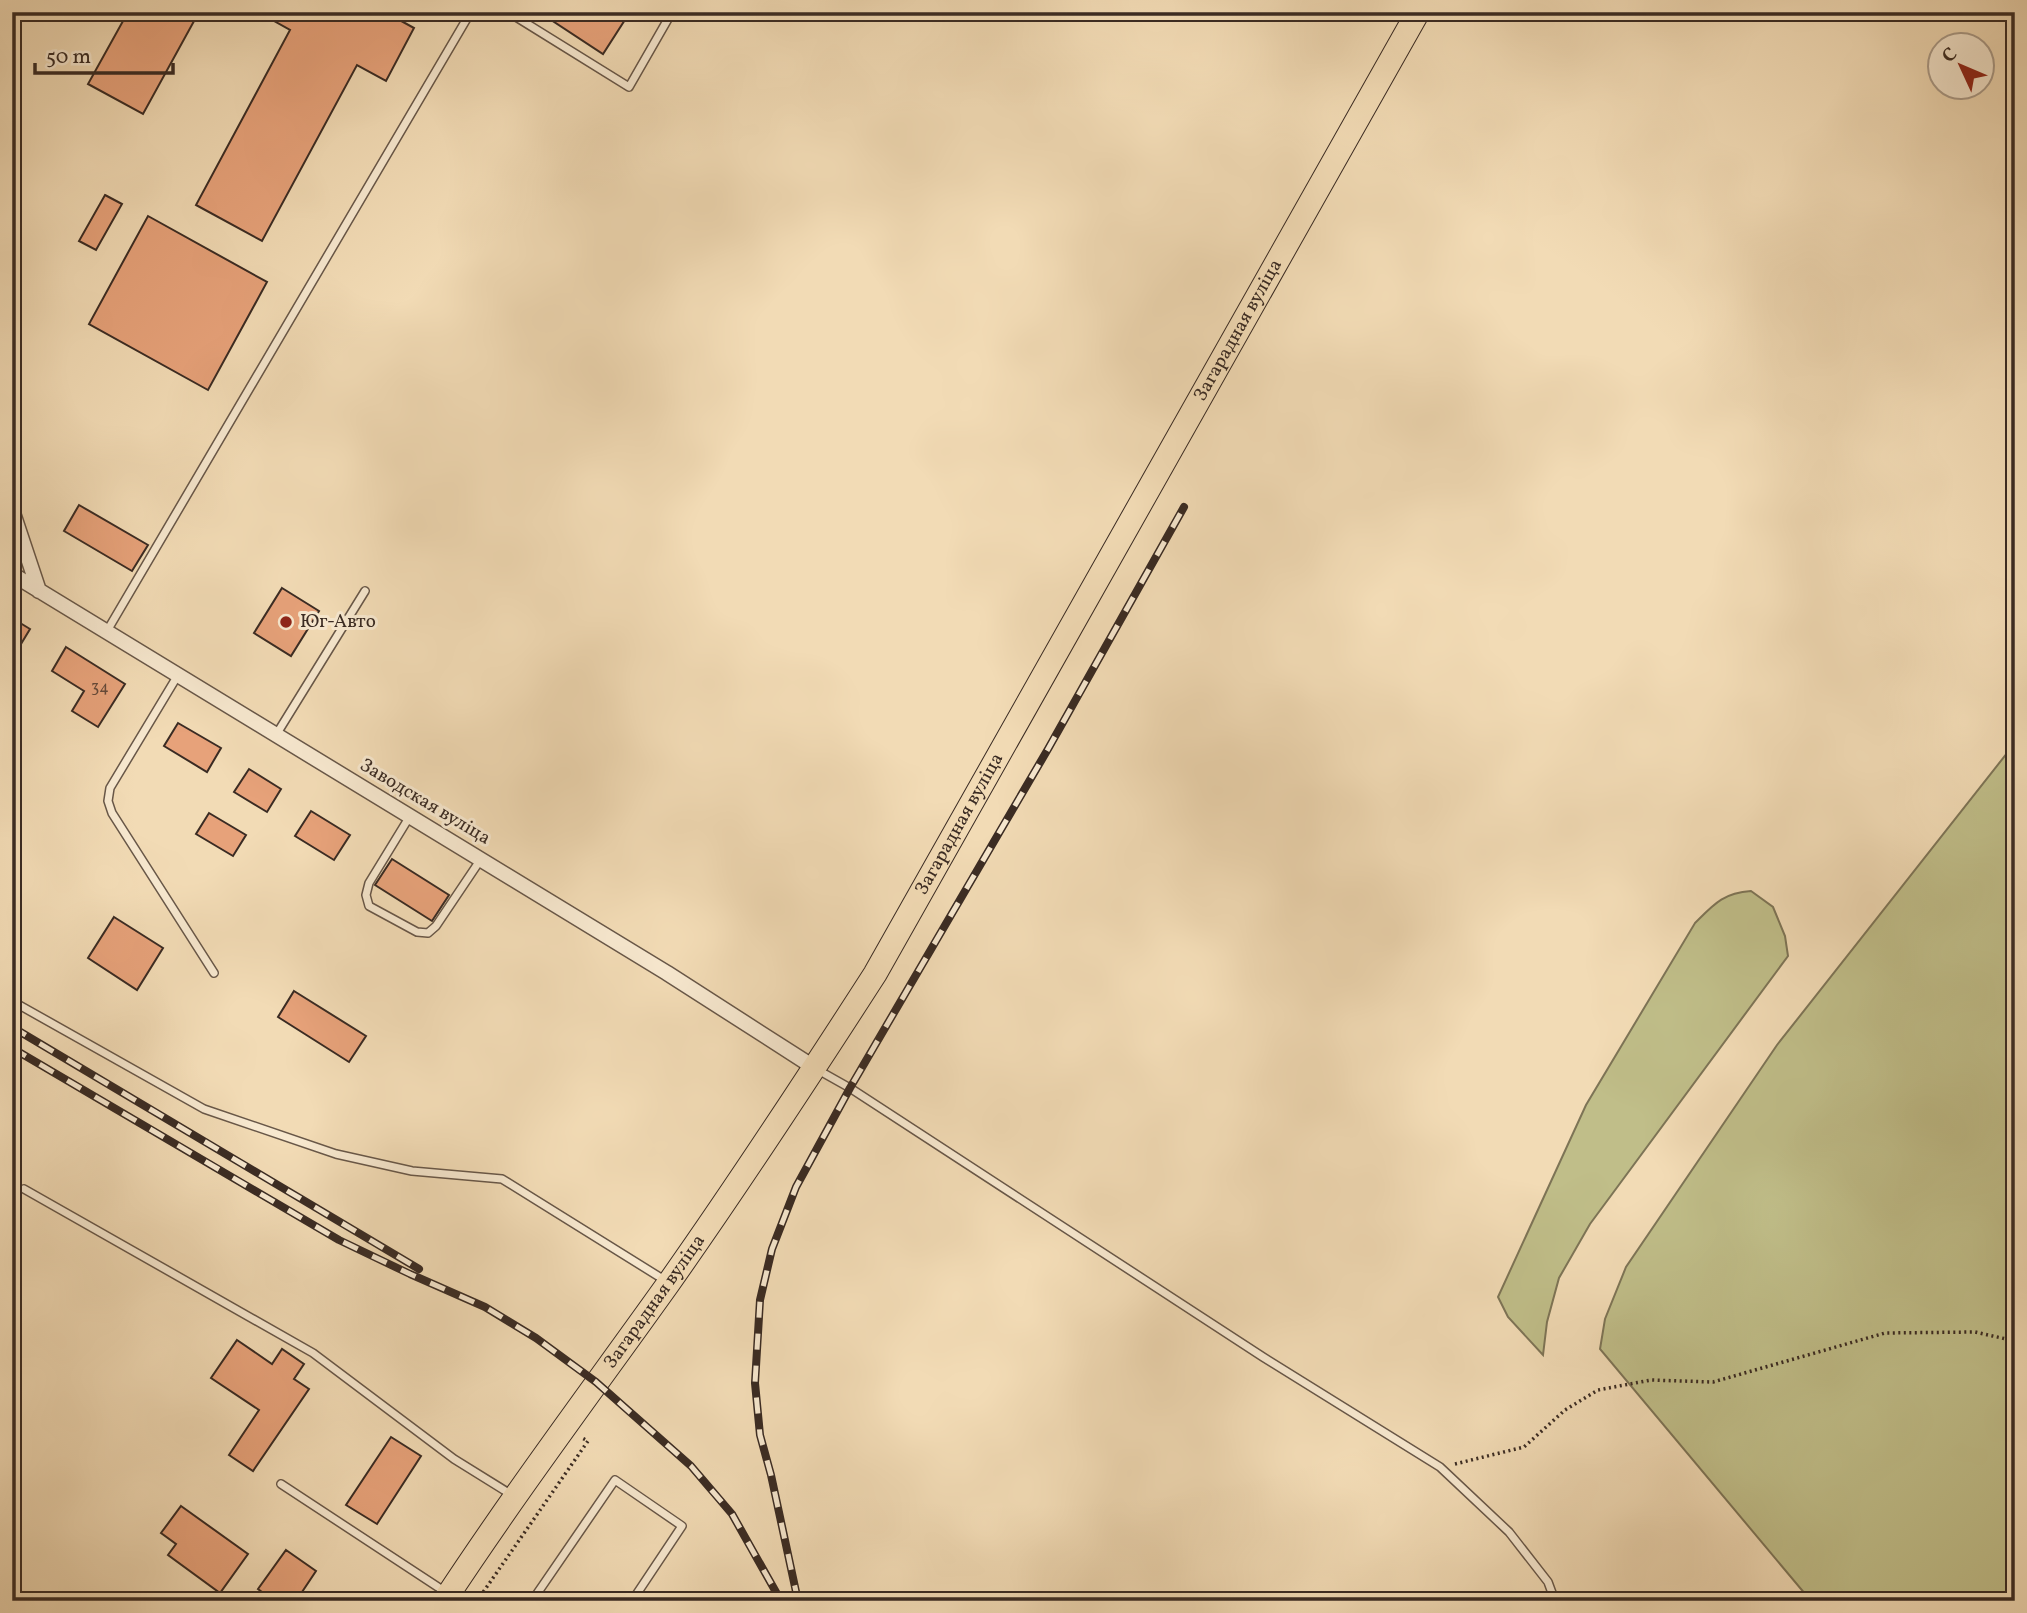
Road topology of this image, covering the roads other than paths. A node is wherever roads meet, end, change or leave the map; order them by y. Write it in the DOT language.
graph roads {
  1 [pos="508,12"];
  2 [pos="672,12"];
  3 [pos="1418,12"];
  4 [pos="468,13"];
  5 [pos="12,510"];
  6 [pos="12,575"];
  7 [pos="38,591"];
  8 [pos="365,591"];
  9 [pos="106,631"];
  10 [pos="178,675"];
  11 [pos="276,735"];
  12 [pos="411,815"];
  13 [pos="481,859"];
  14 [pos="214,972"];
  15 [pos="12,1001"];
  16 [pos="815,1068"];
  17 [pos="24,1189"];
  18 [pos="669,1282"];
  19 [pos="281,1484"];
  20 [pos="516,1497"];
  21 [pos="446,1597"];
  22 [pos="532,1601"];
  23 [pos="632,1601"];
  24 [pos="1555,1601"];
  1 -- 2 [label="lane"];
  3 -- 16 [label="main road, Загарадная вуліца"];
  4 -- 9 [label="lane"];
  5 -- 7 [label="street"];
  6 -- 7 [label="street, Заводская вуліца"];
  7 -- 9 [label="street, Заводская вуліца"];
  8 -- 11 [label="lane"];
  9 -- 10 [label="street, Заводская вуліца"];
  10 -- 11 [label="street, Заводская вуліца"];
  10 -- 14 [label="lane"];
  11 -- 12 [label="street, Заводская вуліца"];
  12 -- 13 [label="street, Заводская вуліца"];
  12 -- 13 [label="lane"];
  13 -- 16 [label="street, Заводская вуліца"];
  15 -- 18 [label="lane"];
  16 -- 18 [label="main road, Загарадная вуліца"];
  16 -- 24 [label="lane"];
  17 -- 20 [label="lane"];
  18 -- 20 [label="main road, Загарадная вуліца"];
  19 -- 21 [label="lane"];
  20 -- 21 [label="main road, Загарадная вуліца"];
  22 -- 23 [label="lane"];
}
